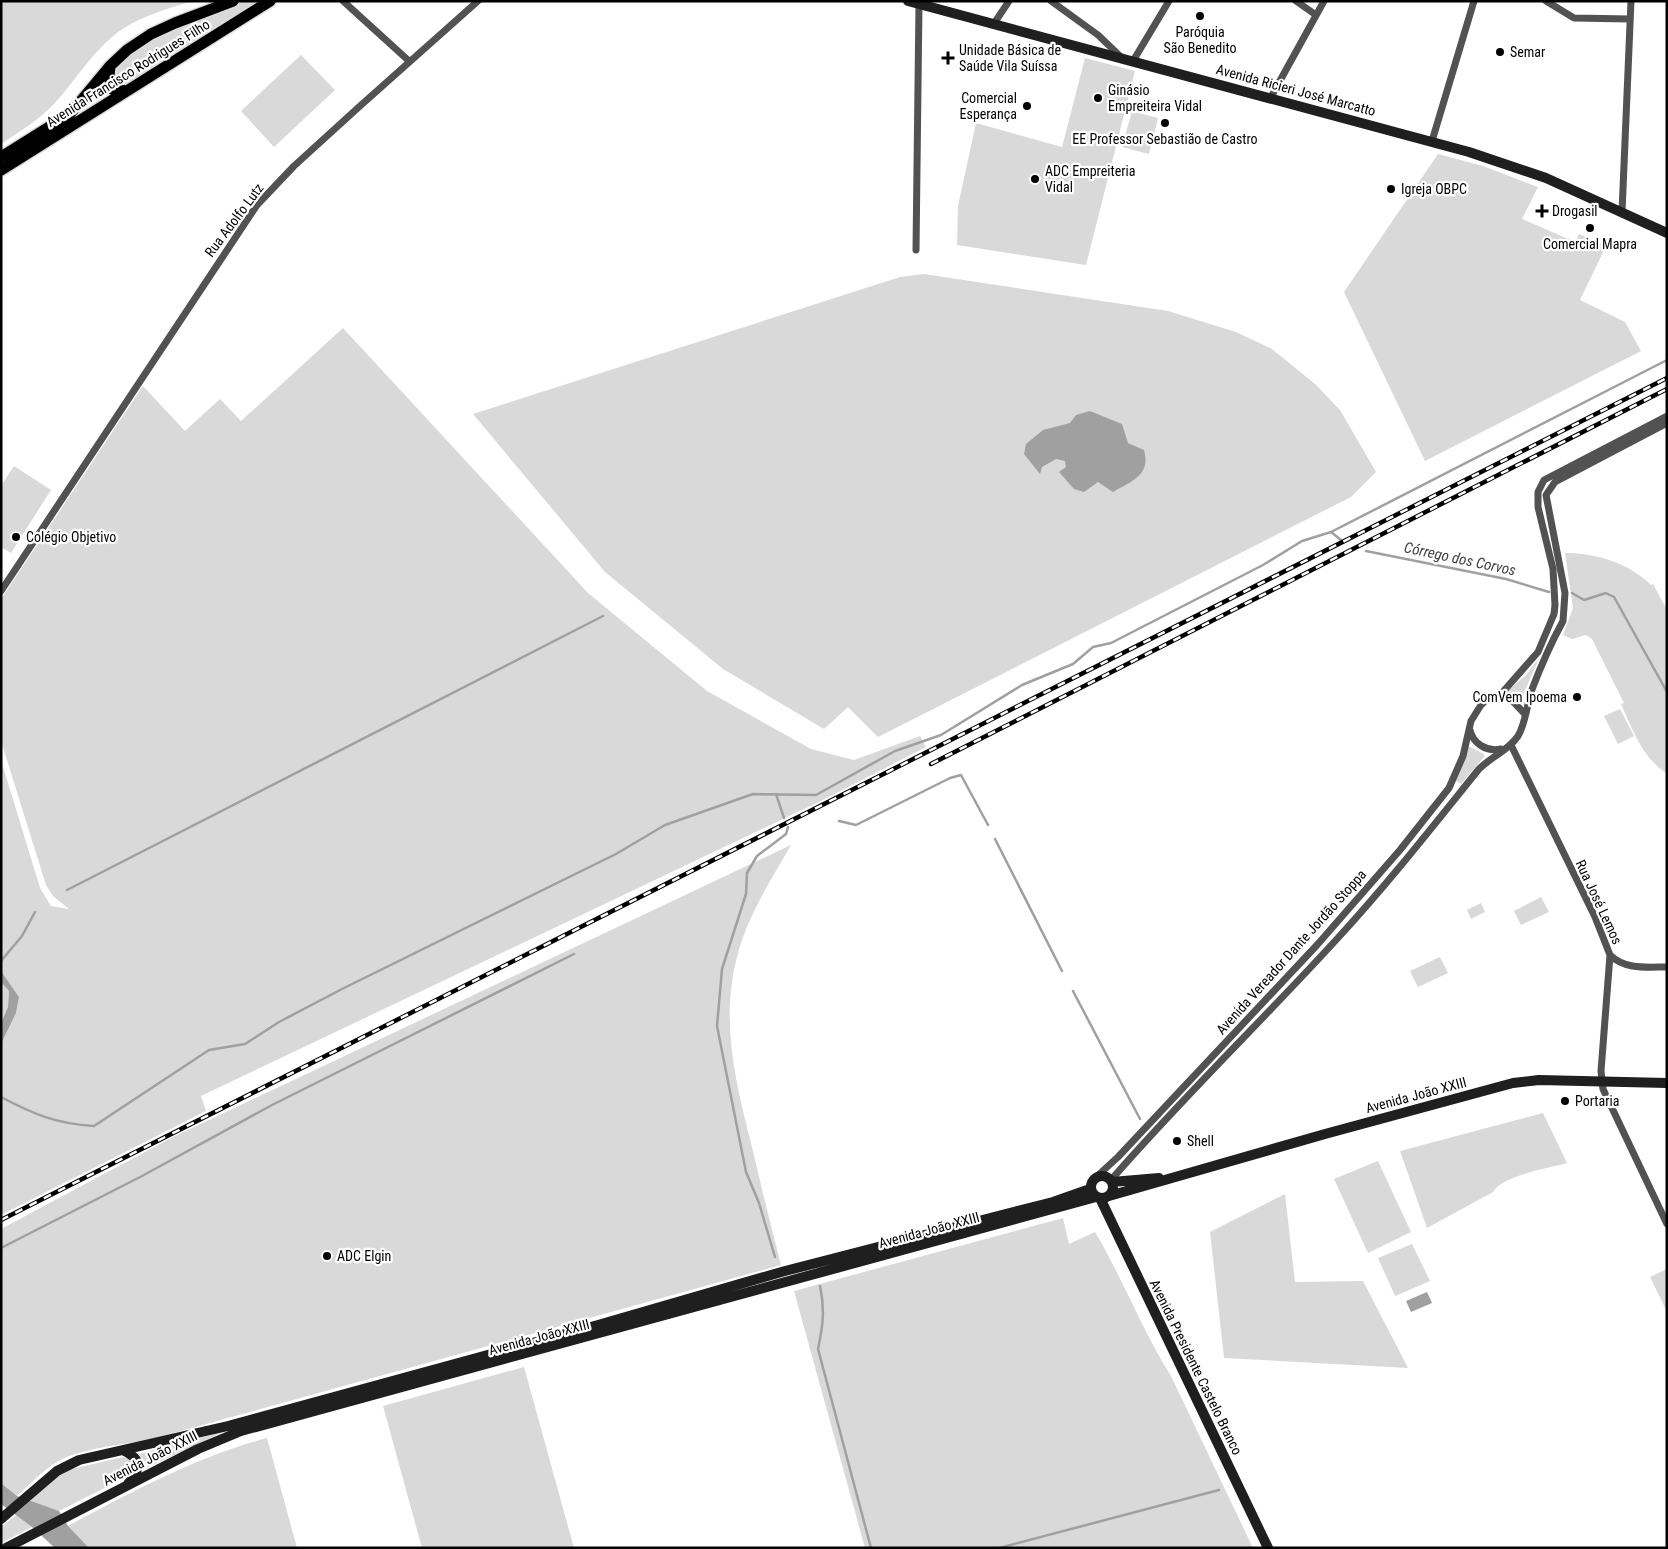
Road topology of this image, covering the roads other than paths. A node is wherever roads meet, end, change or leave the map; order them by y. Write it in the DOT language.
graph roads {
  1 [pos="233,1"];
  2 [pos="270,1"];
  3 [pos="343,1"];
  4 [pos="478,1"];
  5 [pos="908,1"];
  6 [pos="1009,1"];
  7 [pos="1051,1"];
  8 [pos="1169,1"];
  9 [pos="1296,1"];
  10 [pos="1324,1"];
  11 [pos="1474,1"];
  12 [pos="1546,1"];
  13 [pos="1631,1"];
  14 [pos="919,4"];
  15 [pos="1316,15"];
  16 [pos="1630,19"];
  17 [pos="993,25"];
  18 [pos="1128,60"];
  19 [pos="409,61"];
  20 [pos="110,66"];
  21 [pos="127,91"];
  22 [pos="1271,98"];
  23 [pos="1432,140"];
  24 [pos="1,157"];
  25 [pos="1,170"];
  26 [pos="1622,212"];
  27 [pos="1667,233"];
  28 [pos="916,250"];
  29 [pos="1667,416"];
  30 [pos="1667,423"];
  31 [pos="1,591"];
  32 [pos="1502,694"];
  33 [pos="1524,713"];
  34 [pos="1471,721"];
  35 [pos="1507,747"];
  36 [pos="1610,955"];
  37 [pos="1667,967"];
  38 [pos="1602,1081"];
  39 [pos="1667,1083"];
  40 [pos="1177,1176"];
  41 [pos="1095,1178"];
  42 [pos="1111,1181"];
  43 [pos="1099,1195"];
  44 [pos="1667,1224"];
  45 [pos="123,1450"];
  46 [pos="126,1487"];
  47 [pos="3,1517"];
  48 [pos="6,1548"];
  49 [pos="1268,1548"];
  1 -- 20 [label="main road, Avenida Francisco Rodrigues Filho"];
  2 -- 21 [label="main road, Avenida Francisco Rodrigues Filho"];
  3 -- 19 [label="street"];
  4 -- 19 [label="street, Rua Adolfo Lutz"];
  5 -- 14 [label="main road, Avenida Ricieri José Marcatto"];
  6 -- 17 [label="street"];
  7 -- 18 [label="street"];
  8 -- 18 [label="street"];
  9 -- 15 [label="street"];
  10 -- 15 [label="street"];
  11 -- 23 [label="street"];
  12 -- 16 [label="street"];
  13 -- 16 [label="street"];
  14 -- 17 [label="main road, Avenida Ricieri José Marcatto"];
  14 -- 28 [label="street"];
  15 -- 22 [label="street"];
  16 -- 26 [label="street"];
  17 -- 18 [label="main road, Avenida Ricieri José Marcatto"];
  18 -- 22 [label="main road, Avenida Ricieri José Marcatto"];
  19 -- 31 [label="street, Rua Adolfo Lutz"];
  20 -- 21 [label="main road"];
  20 -- 24 [label="main road, Avenida Francisco Rodrigues Filho"];
  21 -- 25 [label="main road, Avenida Francisco Rodrigues Filho"];
  22 -- 23 [label="main road, Avenida Ricieri José Marcatto"];
  23 -- 26 [label="main road, Avenida Ricieri José Marcatto"];
  26 -- 27 [label="main road, Avenida Ricieri José Marcatto"];
  29 -- 32 [label="street, Avenida Vereador Dante Jordão Stoppa"];
  30 -- 33 [label="street, Avenida Vereador Dante Jordão Stoppa"];
  32 -- 33 [label="street"];
  32 -- 34 [label="street, Avenida Vereador Dante Jordão Stoppa"];
  33 -- 35 [label="street, Avenida Vereador Dante Jordão Stoppa"];
  34 -- 35 [label="street"];
  34 -- 41 [label="street, Avenida Vereador Dante Jordão Stoppa"];
  35 -- 36 [label="street, Rua José Lemos"];
  35 -- 42 [label="street, Avenida Vereador Dante Jordão Stoppa"];
  36 -- 37 [label="street"];
  36 -- 38 [label="street, Rua José Lemos"];
  38 -- 39 [label="main road, Avenida João XXIII"];
  38 -- 40 [label="main road, Avenida João XXIII"];
  38 -- 44 [label="street"];
  40 -- 42 [label="main road, Avenida João XXIII"];
  40 -- 43 [label="main road, Avenida João XXIII"];
  41 -- 42 [label="main road, Avenida João XXIII"];
  41 -- 43 [label="main road"];
  42 -- 43 [label="main road"];
  43 -- 45 [label="main road, Avenida João XXIII"];
  43 -- 46 [label="main road, Avenida João XXIII"];
  43 -- 49 [label="main road, Avenida Presidente Castelo Branco"];
  45 -- 46 [label="main road"];
  45 -- 47 [label="main road, Avenida João XXIII"];
  46 -- 48 [label="main road, Avenida João XXIII"];
}
